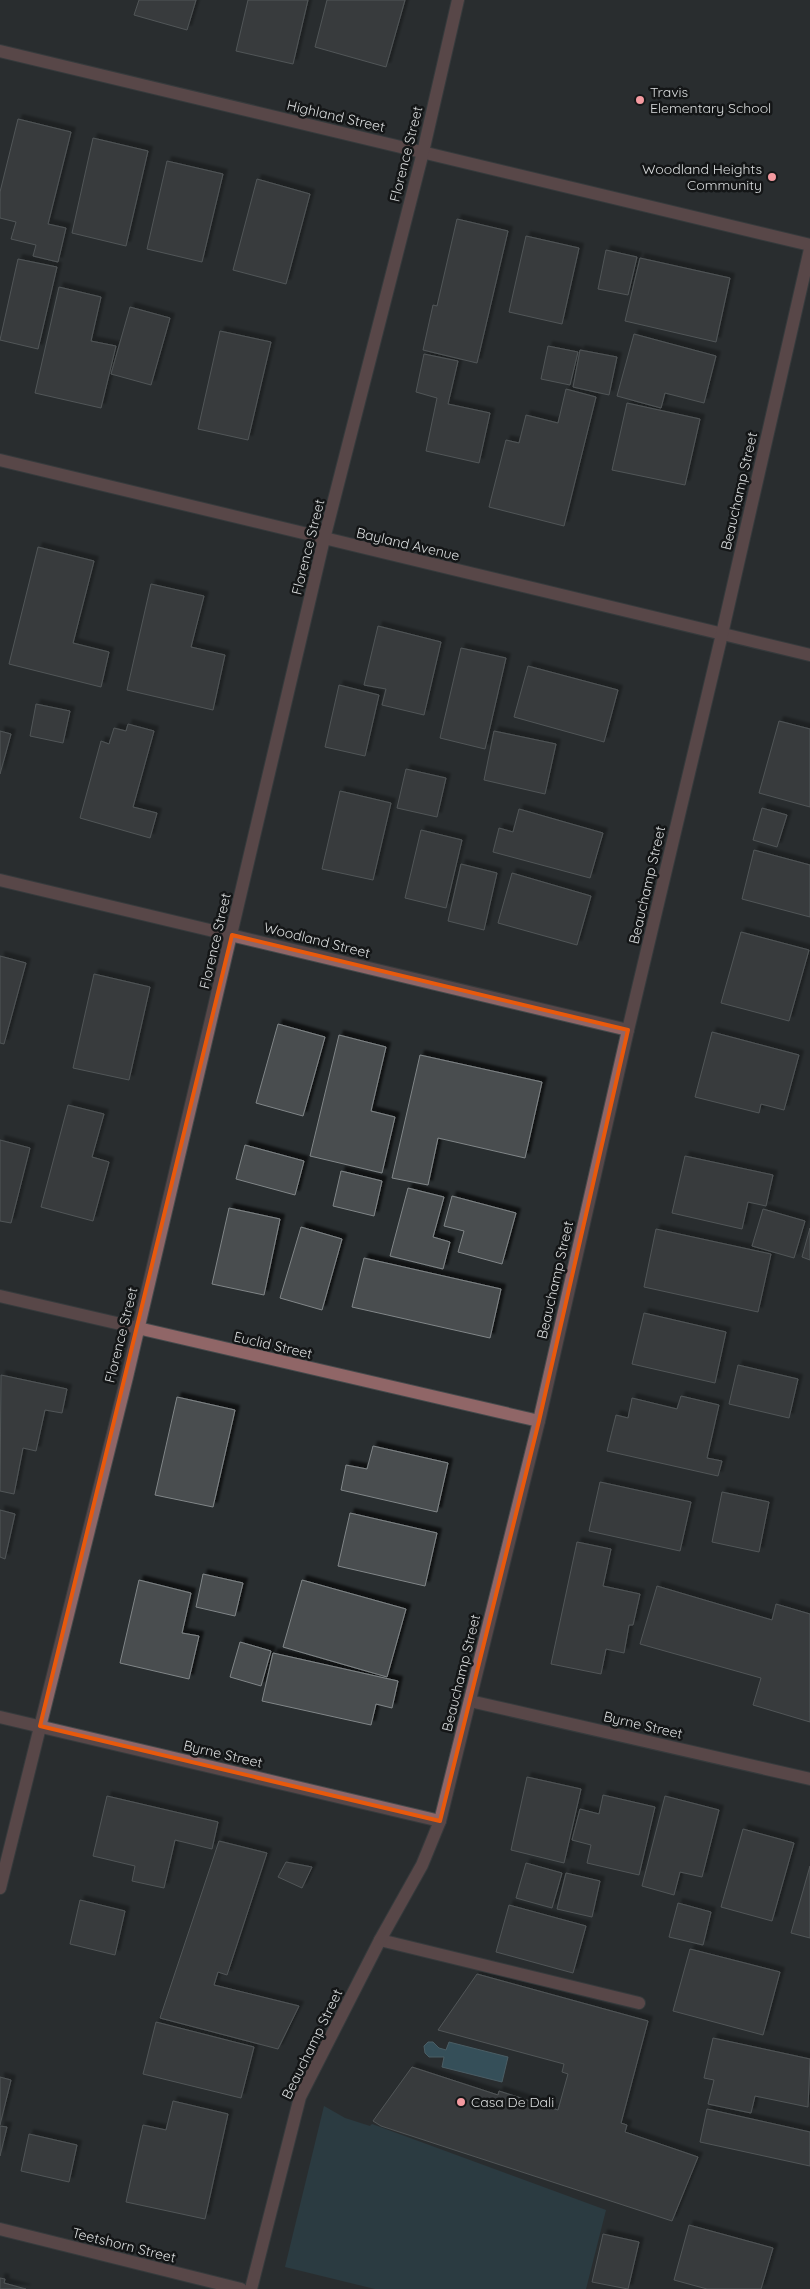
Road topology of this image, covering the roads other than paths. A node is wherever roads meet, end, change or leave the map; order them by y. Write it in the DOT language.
graph roads {
  1 [pos="458,0"];
  2 [pos="0,51"];
  3 [pos="423,152"];
  4 [pos="810,245"];
  5 [pos="810,250"];
  6 [pos="0,460"];
  7 [pos="324,539"];
  8 [pos="722,634"];
  9 [pos="810,654"];
  10 [pos="0,880"];
  11 [pos="232,935"];
  12 [pos="628,1030"];
  13 [pos="0,1296"];
  14 [pos="138,1329"];
  15 [pos="539,1421"];
  16 [pos="470,1701"];
  17 [pos="0,1717"];
  18 [pos="40,1726"];
  19 [pos="810,1779"];
  20 [pos="440,1821"];
  21 [pos="0,1888"];
  22 [pos="380,1940"];
  23 [pos="639,2003"];
  24 [pos="0,2230"];
  25 [pos="241,2289"];
  26 [pos="251,2289"];
  1 -- 3 [label="street, Florence Street"];
  2 -- 3 [label="street, Highland Street"];
  3 -- 4 [label="street, Highland Street"];
  3 -- 7 [label="street, Florence Street"];
  5 -- 8 [label="street, Beauchamp Street"];
  6 -- 7 [label="street, Bayland Avenue"];
  7 -- 8 [label="street, Bayland Avenue"];
  7 -- 11 [label="street, Florence Street"];
  8 -- 9 [label="street, Bayland Avenue"];
  8 -- 12 [label="street, Beauchamp Street"];
  10 -- 11 [label="street, Woodland Street"];
  11 -- 12 [label="street, Woodland Street"];
  11 -- 14 [label="street, Florence Street"];
  12 -- 15 [label="street, Beauchamp Street"];
  13 -- 14 [label="street, Euclid Street"];
  14 -- 15 [label="street, Euclid Street"];
  14 -- 18 [label="street, Florence Street"];
  15 -- 16 [label="street, Beauchamp Street"];
  16 -- 19 [label="street, Byrne Street"];
  16 -- 20 [label="street, Beauchamp Street"];
  17 -- 18 [label="street, Byrne Street"];
  18 -- 20 [label="street, Byrne Street"];
  18 -- 21 [label="street, Florence Street"];
  20 -- 22 [label="street, Beauchamp Street"];
  22 -- 23 [label="street"];
  22 -- 26 [label="street, Beauchamp Street"];
  24 -- 25 [label="street, Teetshorn Street"];
}
